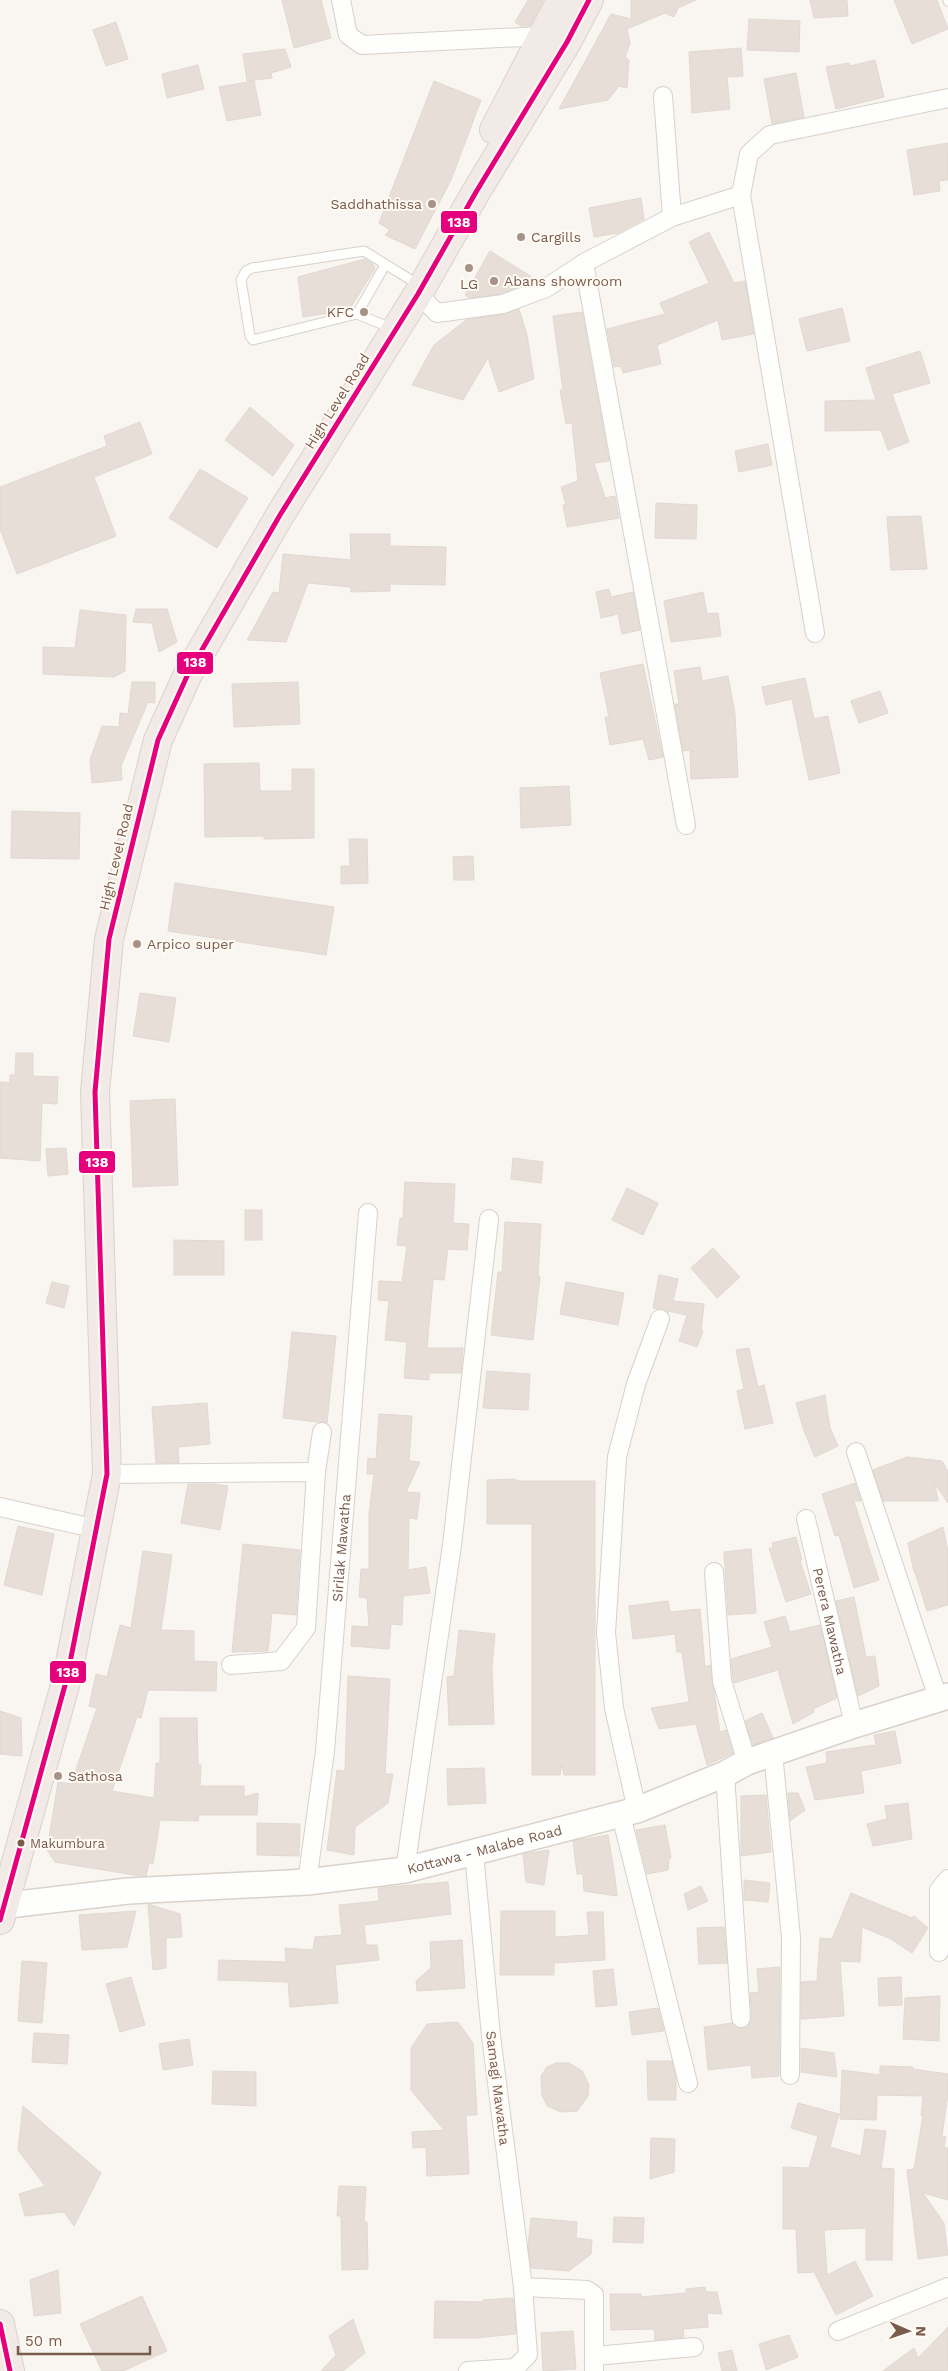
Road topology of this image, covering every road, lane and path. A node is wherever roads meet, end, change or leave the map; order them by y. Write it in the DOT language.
graph roads {
  1 [pos="341,0"];
  2 [pos="561,0"];
  3 [pos="589,0"];
  4 [pos="542,36"];
  5 [pos="664,96"];
  6 [pos="948,98"];
  7 [pos="741,195"];
  8 [pos="672,217"];
  9 [pos="584,263"];
  10 [pos="385,264"];
  11 [pos="414,287"];
  12 [pos="357,314"];
  13 [pos="384,325"];
  14 [pos="815,633"];
  15 [pos="686,825"];
  16 [pos="88,1092"];
  17 [pos="368,1213"];
  18 [pos="489,1219"];
  19 [pos="660,1319"];
  20 [pos="322,1432"];
  21 [pos="856,1452"];
  22 [pos="316,1472"];
  23 [pos="107,1474"];
  24 [pos="0,1507"];
  25 [pos="806,1519"];
  26 [pos="88,1527"];
  27 [pos="714,1572"];
  28 [pos="231,1665"];
  29 [pos="943,1697"];
  30 [pos="854,1725"];
  31 [pos="773,1753"];
  32 [pos="746,1762"];
  33 [pos="725,1774"];
  34 [pos="629,1812"];
  35 [pos="474,1854"];
  36 [pos="405,1870"];
  37 [pos="0,1871"];
  38 [pos="948,1879"];
  39 [pos="307,1882"];
  40 [pos="1,1911"];
  41 [pos="939,1952"];
  42 [pos="741,2018"];
  43 [pos="790,2075"];
  44 [pos="688,2083"];
  45 [pos="523,2287"];
  46 [pos="948,2287"];
  47 [pos="0,2324"];
  48 [pos="838,2332"];
  49 [pos="694,2347"];
  50 [pos="595,2364"];
  51 [pos="10,2371"];
  52 [pos="468,2371"];
  1 -- 4 [label="street"];
  2 -- 4 [label="highway, High Level Road"];
  3 -- 11 [label="highway, High Level Road"];
  4 -- 11 [label="highway, High Level Road"];
  5 -- 8 [label="street"];
  6 -- 7 [label="street"];
  7 -- 8 [label="street"];
  7 -- 14 [label="street"];
  8 -- 9 [label="street"];
  9 -- 11 [label="street"];
  9 -- 15 [label="street"];
  10 -- 11 [label="lane"];
  10 -- 12 [label="lane"];
  10 -- 12 [label="lane"];
  11 -- 13 [label="highway, High Level Road"];
  11 -- 16 [label="highway, High Level Road"];
  12 -- 13 [label="lane"];
  13 -- 16 [label="highway, High Level Road"];
  16 -- 23 [label="highway, High Level Road"];
  16 -- 26 [label="highway, High Level Road"];
  17 -- 39 [label="street, Sirilak Mawatha"];
  18 -- 36 [label="street"];
  19 -- 34 [label="street"];
  20 -- 22 [label="street"];
  21 -- 29 [label="street"];
  22 -- 23 [label="street"];
  22 -- 28 [label="street"];
  23 -- 40 [label="highway, High Level Road"];
  24 -- 26 [label="street"];
  25 -- 30 [label="street, Perera Mawatha"];
  26 -- 37 [label="highway, High Level Road"];
  27 -- 32 [label="street"];
  29 -- 30 [label="street, Kottawa - Malabe Road"];
  30 -- 31 [label="street, Kottawa - Malabe Road"];
  31 -- 32 [label="street, Kottawa - Malabe Road"];
  31 -- 43 [label="street"];
  32 -- 33 [label="street, Kottawa - Malabe Road"];
  33 -- 34 [label="street, Kottawa - Malabe Road"];
  33 -- 42 [label="street"];
  34 -- 35 [label="street, Kottawa - Malabe Road"];
  34 -- 44 [label="street"];
  35 -- 36 [label="street, Kottawa - Malabe Road"];
  35 -- 45 [label="street, Samagi Mawatha"];
  36 -- 39 [label="street, Kottawa - Malabe Road"];
  38 -- 41 [label="street"];
  39 -- 40 [label="street, Kottawa - Malabe Road"];
  45 -- 50 [label="street"];
  45 -- 52 [label="street, Samagi Mawatha"];
  46 -- 48 [label="street"];
  47 -- 51 [label="highway"];
  49 -- 50 [label="street"];
}
